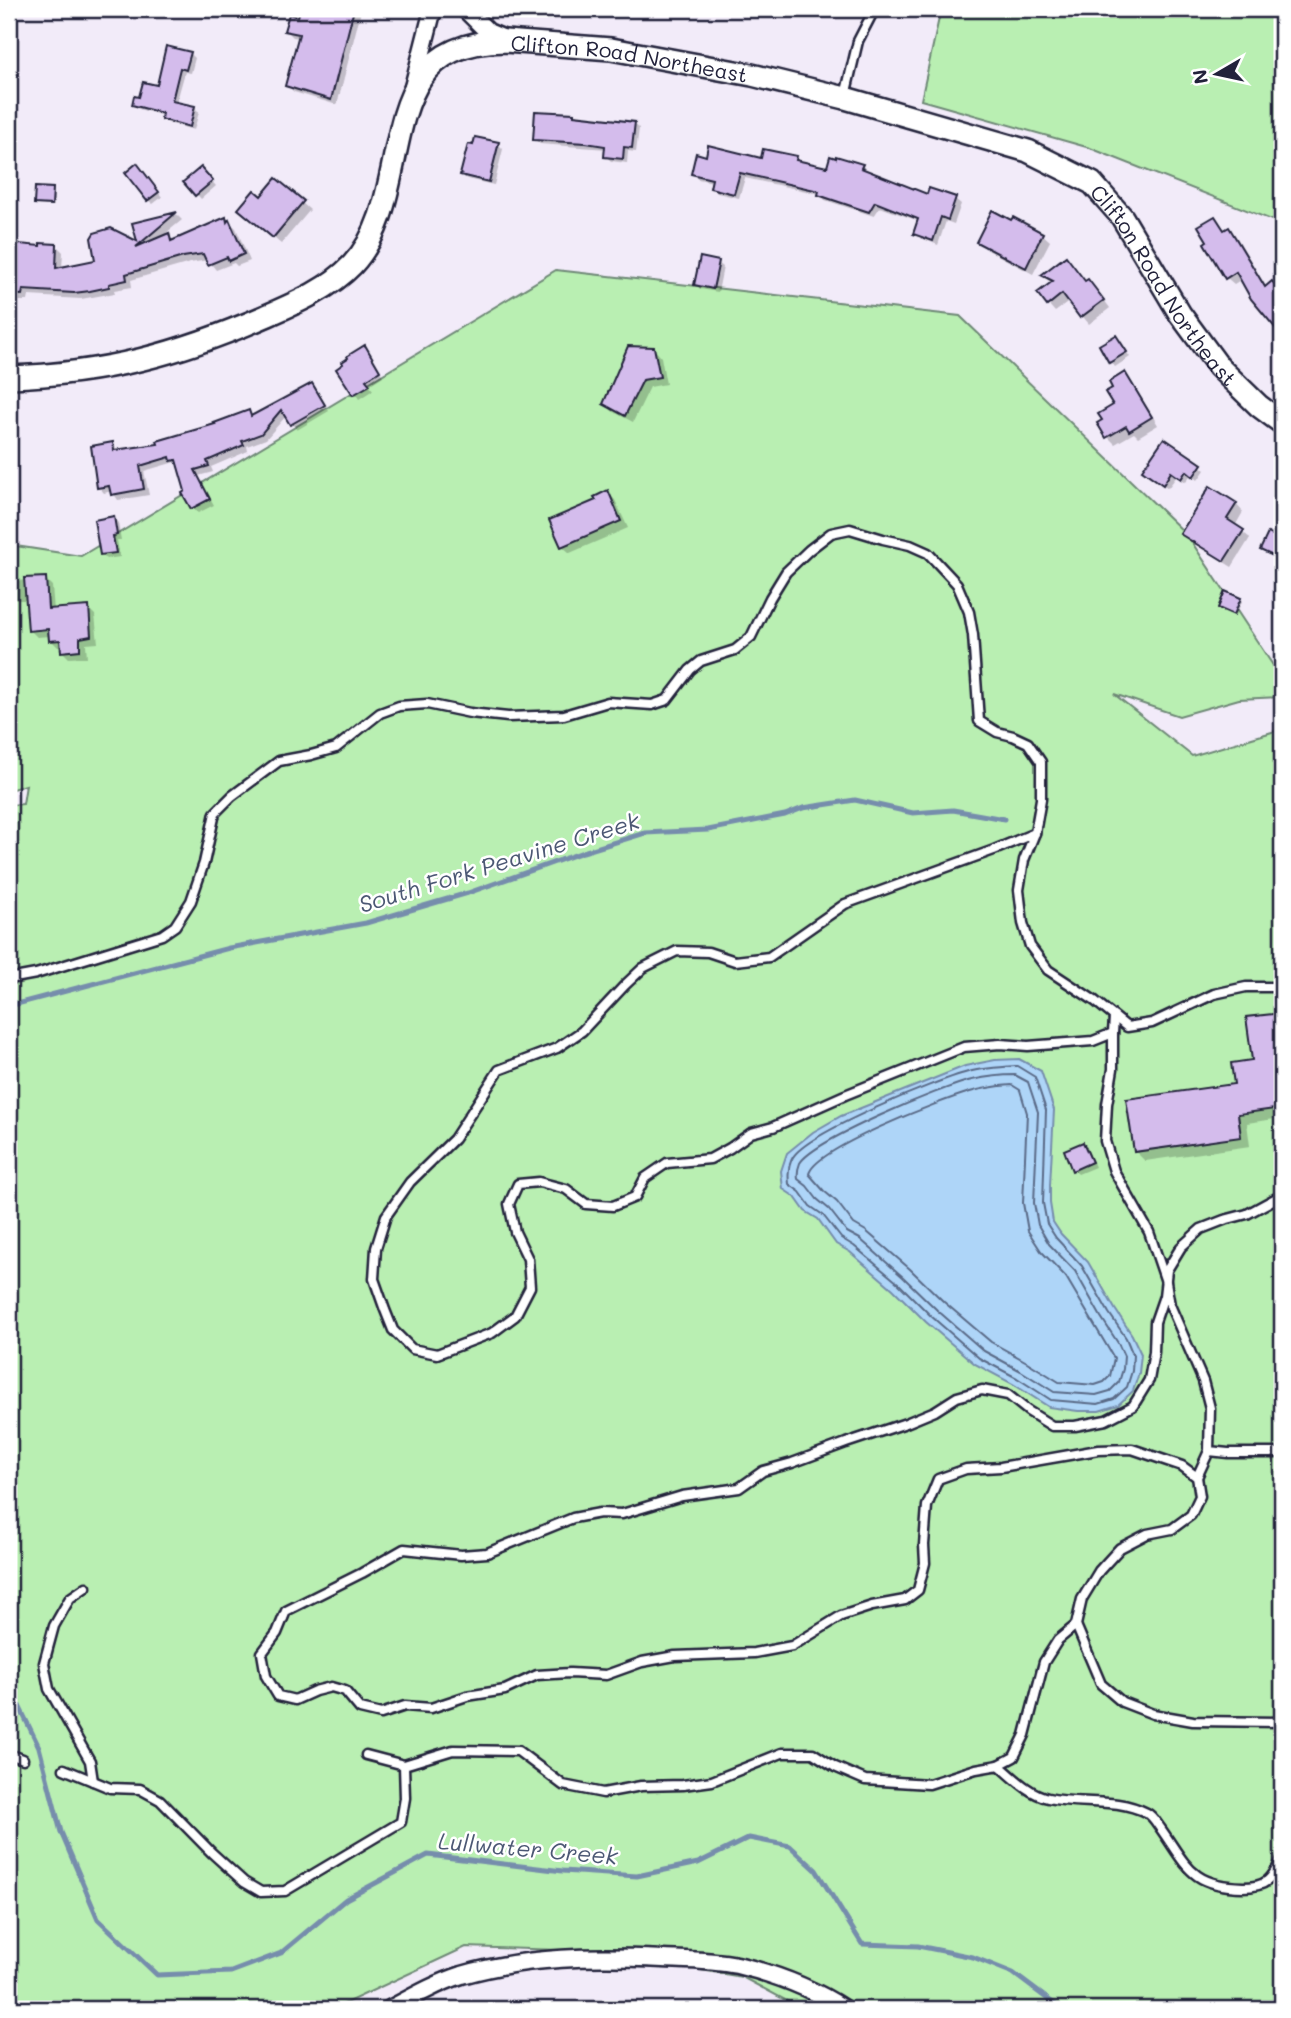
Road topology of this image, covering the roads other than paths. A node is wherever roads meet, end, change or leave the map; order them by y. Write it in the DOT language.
graph roads {
  1 [pos="433,9"];
  2 [pos="465,9"];
  3 [pos="876,9"];
  4 [pos="517,42"];
  5 [pos="412,93"];
  6 [pos="845,99"];
  7 [pos="9,377"];
  8 [pos="1282,423"];
  9 [pos="1035,833"];
  10 [pos="9,979"];
  11 [pos="1282,986"];
  12 [pos="1114,1017"];
  13 [pos="1113,1033"];
  14 [pos="1282,1195"];
  15 [pos="1166,1282"];
  16 [pos="1209,1451"];
  17 [pos="1282,1453"];
  18 [pos="1197,1477"];
  19 [pos="86,1587"];
  20 [pos="1076,1625"];
  21 [pos="1282,1722"];
  22 [pos="9,1754"];
  23 [pos="366,1755"];
  24 [pos="23,1759"];
  25 [pos="404,1765"];
  26 [pos="999,1765"];
  27 [pos="64,1769"];
  28 [pos="93,1781"];
  29 [pos="1282,1859"];
  30 [pos="390,2009"];
  31 [pos="844,2009"];
  1 -- 5 [label="street"];
  2 -- 4 [label="street"];
  3 -- 6 [label="lane"];
  4 -- 5 [label="street, Clifton Road Northeast"];
  4 -- 6 [label="street, Clifton Road Northeast"];
  5 -- 7 [label="street, Clifton Road Northeast"];
  6 -- 8 [label="street, Clifton Road Northeast"];
  9 -- 10 [label="lane"];
  9 -- 12 [label="lane"];
  9 -- 13 [label="lane"];
  11 -- 12 [label="lane"];
  12 -- 13 [label="lane"];
  13 -- 15 [label="lane"];
  14 -- 15 [label="lane"];
  15 -- 16 [label="lane"];
  15 -- 18 [label="lane"];
  16 -- 17 [label="lane"];
  16 -- 18 [label="lane"];
  18 -- 20 [label="lane"];
  19 -- 28 [label="lane"];
  20 -- 21 [label="lane"];
  20 -- 26 [label="lane"];
  22 -- 24 [label="lane"];
  23 -- 25 [label="lane"];
  25 -- 26 [label="lane"];
  25 -- 28 [label="lane"];
  26 -- 29 [label="lane"];
  27 -- 28 [label="lane"];
  30 -- 31 [label="street"];
}
